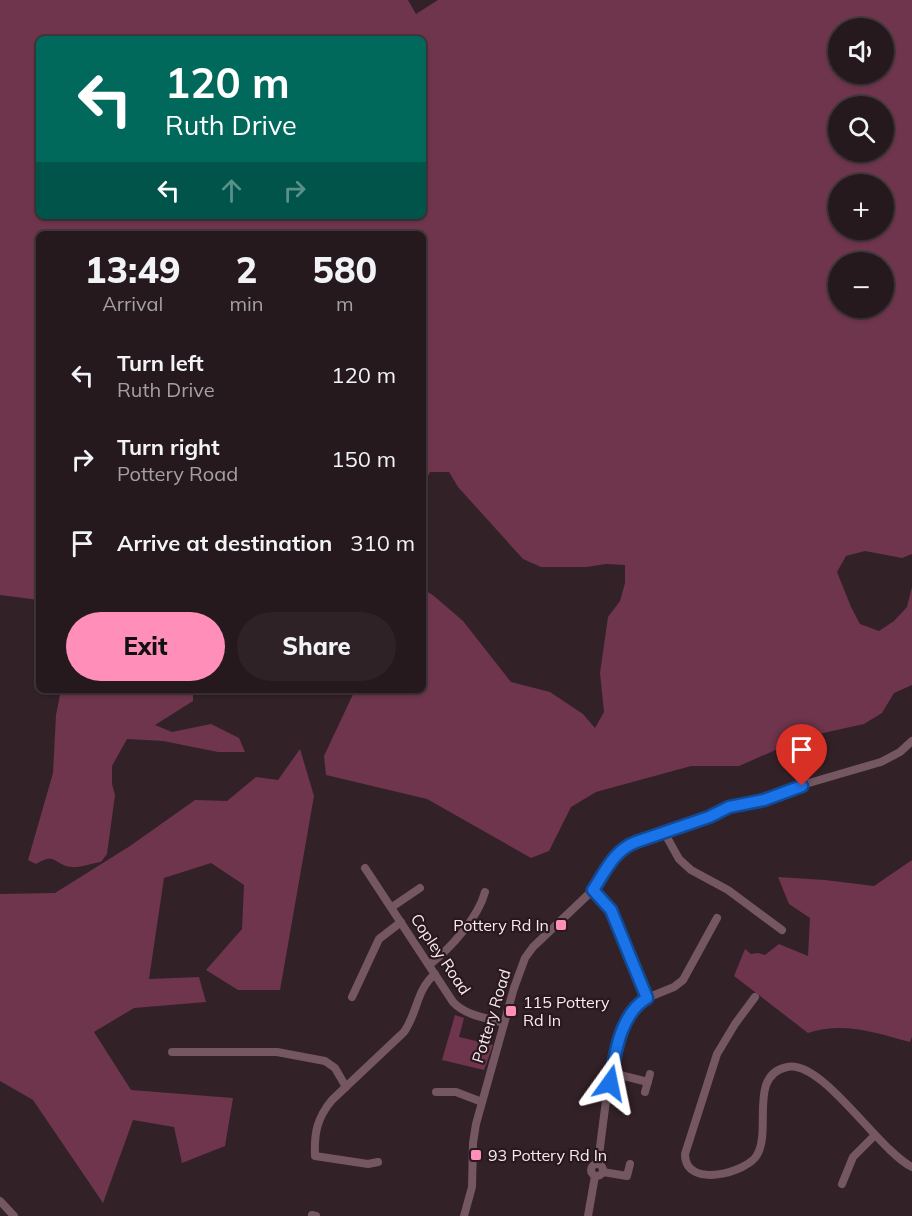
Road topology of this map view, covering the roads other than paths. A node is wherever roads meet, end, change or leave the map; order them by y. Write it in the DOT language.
graph roads {
  1 [pos="912,741"];
  2 [pos="664,832"];
  3 [pos="365,868"];
  4 [pos="420,888"];
  5 [pos="593,890"];
  6 [pos="485,892"];
  7 [pos="392,907"];
  8 [pos="717,918"];
  9 [pos="401,922"];
  10 [pos="782,930"];
  11 [pos="429,965"];
  12 [pos="435,974"];
  13 [pos="352,997"];
  14 [pos="755,997"];
  15 [pos="647,998"];
  16 [pos="504,1023"];
  17 [pos="172,1052"];
  18 [pos="612,1073"];
  19 [pos="346,1087"];
  20 [pos="436,1092"];
  21 [pos="645,1092"];
  22 [pos="482,1102"];
  23 [pos="874,1136"];
  24 [pos="378,1162"];
  25 [pos="630,1164"];
  26 [pos="912,1167"];
  27 [pos="599,1171"];
  28 [pos="842,1184"];
  29 [pos="0,1201"];
  30 [pos="14,1216"];
  31 [pos="464,1216"];
  32 [pos="588,1216"];
  1 -- 2 [label="street, Pottery Road"];
  2 -- 5 [label="street, Pottery Road"];
  2 -- 10 [label="street"];
  3 -- 7 [label="street, Copley Road"];
  4 -- 7 [label="street, Copley Road"];
  5 -- 15 [label="street"];
  5 -- 16 [label="street, Pottery Road"];
  6 -- 11 [label="street"];
  7 -- 9 [label="street, Copley Road"];
  8 -- 15 [label="street"];
  9 -- 11 [label="street, Copley Road"];
  9 -- 13 [label="street"];
  11 -- 12 [label="street, Copley Road"];
  12 -- 16 [label="street, Copley Road"];
  12 -- 19 [label="street"];
  14 -- 23 [label="street"];
  15 -- 18 [label="street"];
  16 -- 22 [label="street, Pottery Road"];
  17 -- 19 [label="street"];
  18 -- 21 [label="street"];
  18 -- 27 [label="street"];
  19 -- 24 [label="street"];
  20 -- 22 [label="street"];
  22 -- 31 [label="street, Pottery Road"];
  23 -- 26 [label="street"];
  23 -- 28 [label="street"];
  25 -- 27 [label="street"];
  27 -- 32 [label="street"];
  29 -- 30 [label="street"];
}
